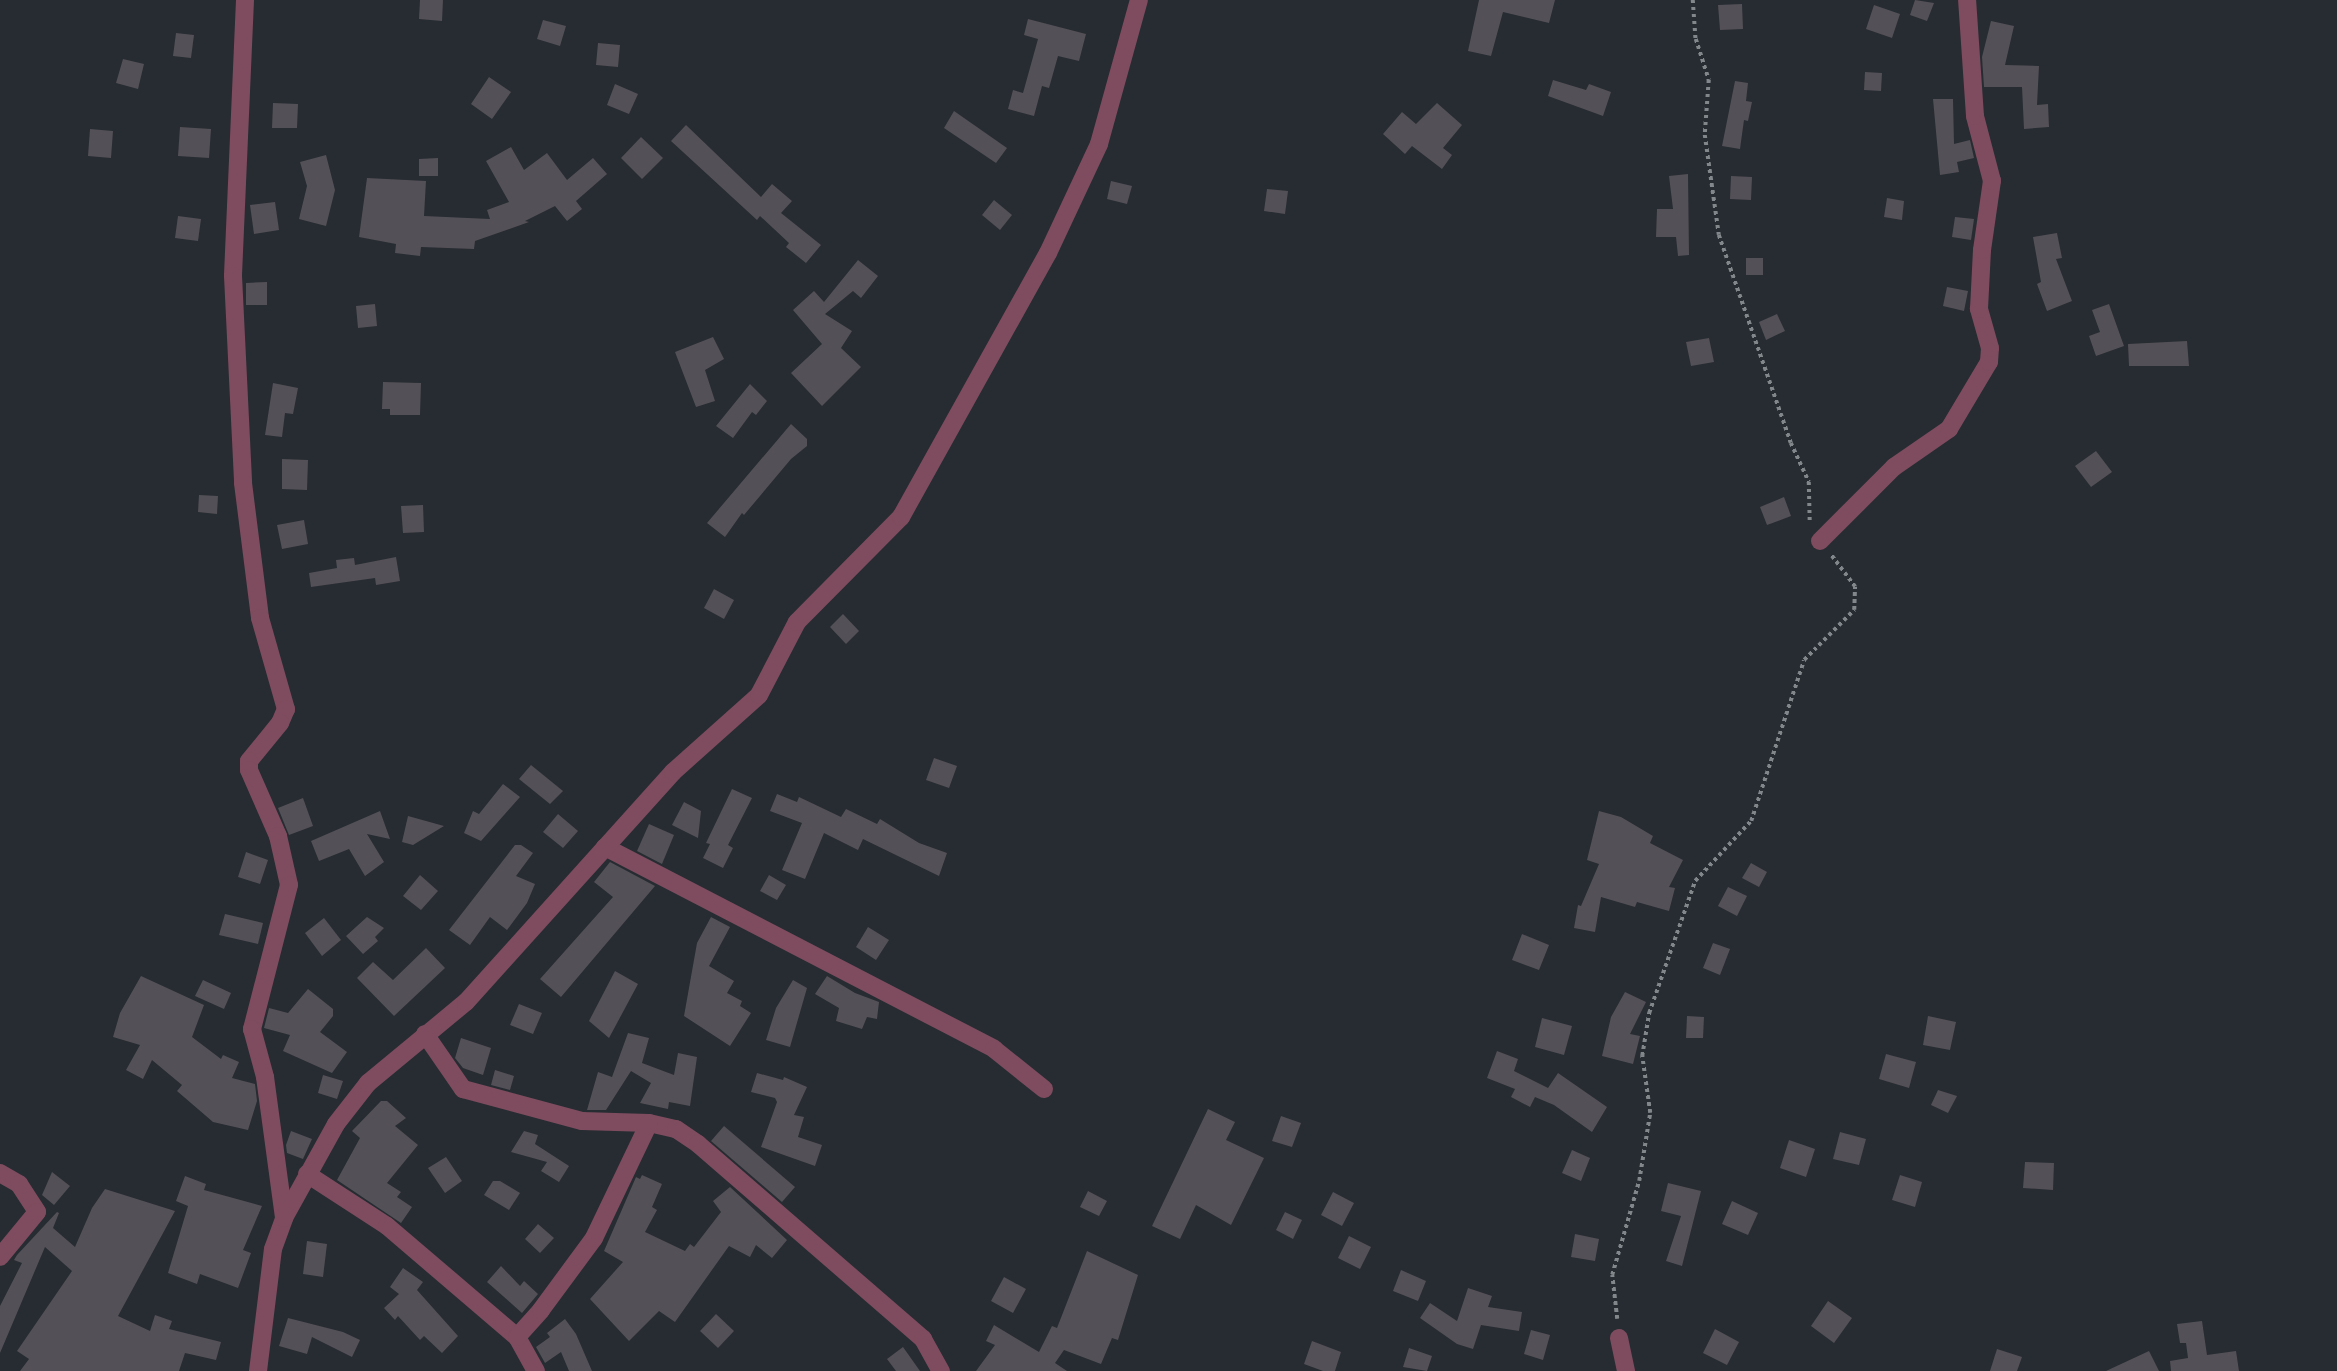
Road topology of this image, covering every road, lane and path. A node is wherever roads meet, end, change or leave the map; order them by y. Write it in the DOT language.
graph roads {
  1 [pos="245,0"];
  2 [pos="1139,0"];
  3 [pos="1693,0"];
  4 [pos="1967,0"];
  5 [pos="1821,541"];
  6 [pos="605,847"];
  7 [pos="425,1034"];
  8 [pos="1044,1089"];
  9 [pos="649,1123"];
  10 [pos="0,1173"];
  11 [pos="307,1174"];
  12 [pos="285,1218"];
  13 [pos="0,1257"];
  14 [pos="517,1337"];
  15 [pos="1619,1338"];
  16 [pos="258,1371"];
  17 [pos="536,1371"];
  18 [pos="941,1371"];
  19 [pos="1626,1371"];
  1 -- 12 [label="street"];
  2 -- 6 [label="street"];
  3 -- 5 [label="path"];
  4 -- 5 [label="street"];
  5 -- 15 [label="path"];
  6 -- 7 [label="street"];
  6 -- 8 [label="street"];
  7 -- 9 [label="street"];
  7 -- 11 [label="street"];
  9 -- 14 [label="street"];
  9 -- 18 [label="street"];
  10 -- 13 [label="street"];
  11 -- 12 [label="street"];
  11 -- 14 [label="street"];
  12 -- 16 [label="street"];
  14 -- 17 [label="street"];
  15 -- 19 [label="street"];
}
